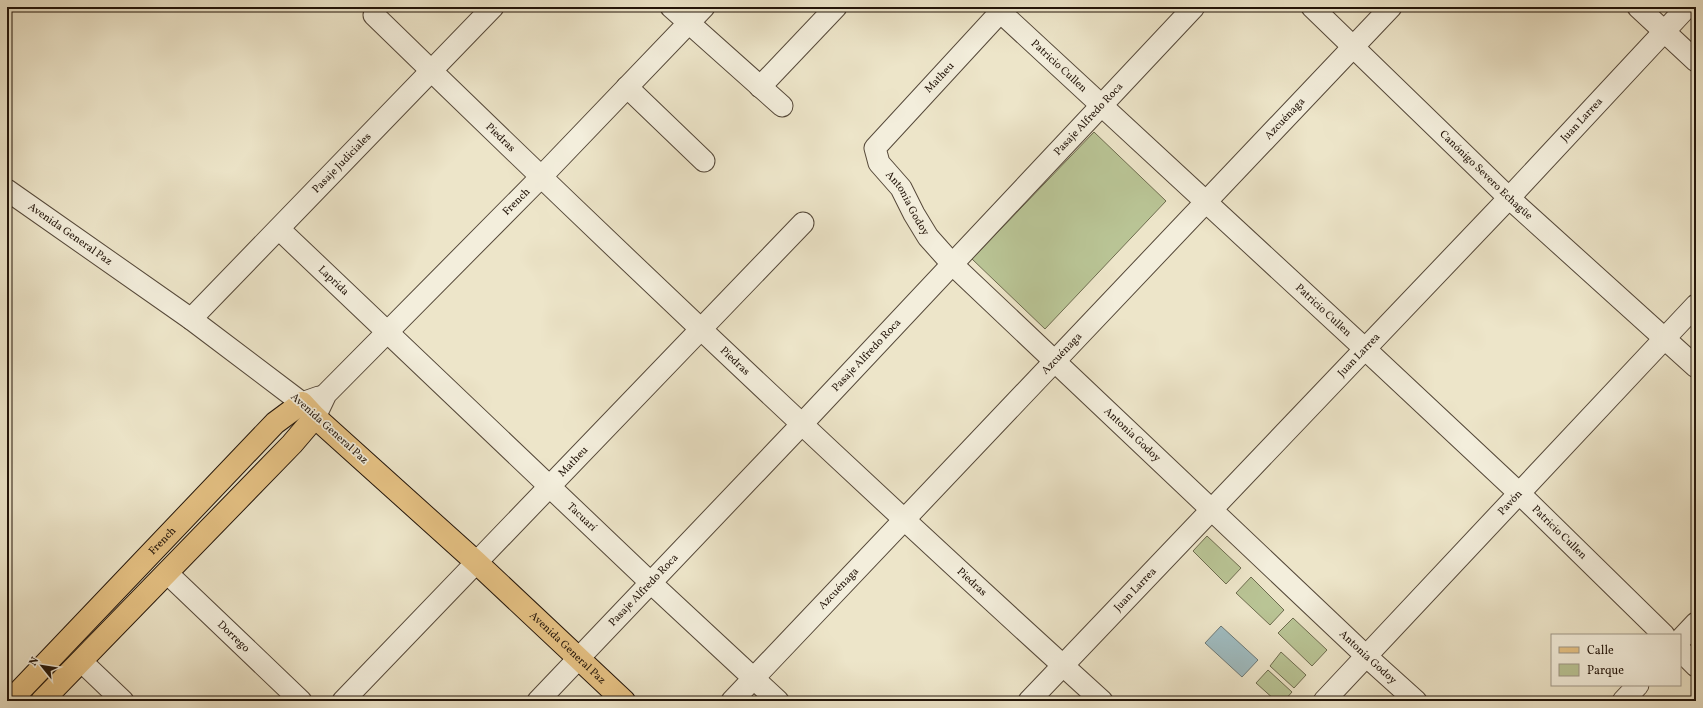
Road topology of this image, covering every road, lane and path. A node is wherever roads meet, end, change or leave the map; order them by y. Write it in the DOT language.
graph roads {
  1 [pos="493,7"];
  2 [pos="671,7"];
  3 [pos="704,7"];
  4 [pos="836,7"];
  5 [pos="1194,7"];
  6 [pos="1312,7"];
  7 [pos="1391,7"];
  8 [pos="1638,7"];
  9 [pos="1687,7"];
  10 [pos="1000,9"];
  11 [pos="374,16"];
  12 [pos="688,23"];
  13 [pos="1664,31"];
  14 [pos="1353,46"];
  15 [pos="1696,61"];
  16 [pos="431,71"];
  17 [pos="627,87"];
  18 [pos="760,87"];
  19 [pos="1102,105"];
  20 [pos="782,106"];
  21 [pos="875,148"];
  22 [pos="704,161"];
  23 [pos="541,177"];
  24 [pos="7,190"];
  25 [pos="1509,198"];
  26 [pos="1206,202"];
  27 [pos="803,223"];
  28 [pos="279,229"];
  29 [pos="953,265"];
  30 [pos="1696,305"];
  31 [pos="191,319"];
  32 [pos="702,329"];
  33 [pos="387,332"];
  34 [pos="1666,338"];
  35 [pos="1364,348"];
  36 [pos="1053,362"];
  37 [pos="1696,367"];
  38 [pos="309,410"];
  39 [pos="802,424"];
  40 [pos="551,487"];
  41 [pos="1520,494"];
  42 [pos="1211,510"];
  43 [pos="904,520"];
  44 [pos="476,562"];
  45 [pos="167,573"];
  46 [pos="651,583"];
  47 [pos="1696,623"];
  48 [pos="1663,634"];
  49 [pos="1681,639"];
  50 [pos="1681,651"];
  51 [pos="1366,656"];
  52 [pos="578,658"];
  53 [pos="81,661"];
  54 [pos="1063,666"];
  55 [pos="1696,666"];
  56 [pos="753,678"];
  57 [pos="1637,686"];
  58 [pos="10,701"];
  59 [pos="42,701"];
  60 [pos="123,701"];
  61 [pos="301,701"];
  62 [pos="343,701"];
  63 [pos="538,701"];
  64 [pos="624,701"];
  65 [pos="732,701"];
  66 [pos="778,701"];
  67 [pos="1029,701"];
  68 [pos="1102,701"];
  69 [pos="1324,701"];
  70 [pos="1416,701"];
  71 [pos="1623,701"];
  1 -- 16 [label="street, Pasaje Judiciales"];
  2 -- 12 [label="street"];
  3 -- 12 [label="street, French"];
  4 -- 18 [label="street"];
  5 -- 19 [label="street, Pasaje Alfredo Roca"];
  6 -- 14 [label="street, Canónigo Severo Echagüe"];
  7 -- 14 [label="street, Azcuénaga"];
  8 -- 13 [label="street"];
  9 -- 13 [label="street, Juan Larrea"];
  10 -- 19 [label="street, Patricio Cullen"];
  10 -- 21 [label="street, Matheu"];
  11 -- 16 [label="street, Piedras"];
  12 -- 17 [label="street, French"];
  12 -- 18 [label="street"];
  13 -- 15 [label="street"];
  13 -- 25 [label="street, Juan Larrea"];
  14 -- 25 [label="street, Canónigo Severo Echagüe"];
  14 -- 26 [label="street, Azcuénaga"];
  16 -- 23 [label="street, Piedras"];
  16 -- 28 [label="street, Pasaje Judiciales"];
  17 -- 22 [label="street"];
  17 -- 23 [label="street, French"];
  18 -- 20 [label="street"];
  19 -- 26 [label="street, Patricio Cullen"];
  19 -- 29 [label="street, Pasaje Alfredo Roca"];
  21 -- 29 [label="street, Antonia Godoy"];
  23 -- 32 [label="street, Piedras"];
  23 -- 33 [label="street, French"];
  24 -- 31 [label="street, Avenida General Paz"];
  25 -- 34 [label="street, Canónigo Severo Echagüe"];
  25 -- 35 [label="street, Juan Larrea"];
  26 -- 35 [label="street, Patricio Cullen"];
  26 -- 36 [label="street, Azcuénaga"];
  27 -- 32 [label="street, Matheu"];
  28 -- 31 [label="street, Pasaje Judiciales"];
  28 -- 33 [label="street, Laprida"];
  29 -- 36 [label="street, Antonia Godoy"];
  29 -- 39 [label="street, Pasaje Alfredo Roca"];
  30 -- 34 [label="street, Pavón"];
  31 -- 38 [label="street, Avenida General Paz"];
  32 -- 39 [label="street, Piedras"];
  32 -- 40 [label="street, Matheu"];
  33 -- 38 [label="street, French"];
  33 -- 40 [label="street, Tacuarí"];
  34 -- 37 [label="street, Canónigo Severo Echagüe"];
  34 -- 41 [label="street, Pavón"];
  35 -- 41 [label="street, Patricio Cullen"];
  35 -- 42 [label="street, Juan Larrea"];
  36 -- 42 [label="street, Antonia Godoy"];
  36 -- 43 [label="street, Azcuénaga"];
  38 -- 44 [label="main road, Avenida General Paz"];
  38 -- 45 [label="main road, French"];
  38 -- 58 [label="main road, French"];
  39 -- 43 [label="street, Piedras"];
  39 -- 46 [label="street, Pasaje Alfredo Roca"];
  40 -- 44 [label="street, Matheu"];
  40 -- 46 [label="street, Tacuarí"];
  41 -- 48 [label="street, Patricio Cullen"];
  41 -- 51 [label="street, Pavón"];
  42 -- 51 [label="street, Antonia Godoy"];
  42 -- 54 [label="street, Juan Larrea"];
  43 -- 54 [label="street, Piedras"];
  43 -- 56 [label="street, Azcuénaga"];
  44 -- 52 [label="main road, Avenida General Paz"];
  44 -- 62 [label="street, Matheu"];
  45 -- 53 [label="main road, French"];
  45 -- 61 [label="street, Dorrego"];
  46 -- 52 [label="street, Pasaje Alfredo Roca"];
  46 -- 56 [label="street, Tacuarí"];
  47 -- 49 [label="street"];
  50 -- 55 [label="street"];
  51 -- 69 [label="street, Pavón"];
  51 -- 70 [label="street, Antonia Godoy"];
  52 -- 63 [label="street, Pasaje Alfredo Roca"];
  52 -- 64 [label="main road, Avenida General Paz"];
  53 -- 59 [label="main road, French"];
  53 -- 60 [label="street"];
  54 -- 67 [label="street, Juan Larrea"];
  54 -- 68 [label="street, Piedras"];
  56 -- 65 [label="street, Azcuénaga"];
  56 -- 66 [label="street, Tacuarí"];
  57 -- 71 [label="street"];
}
